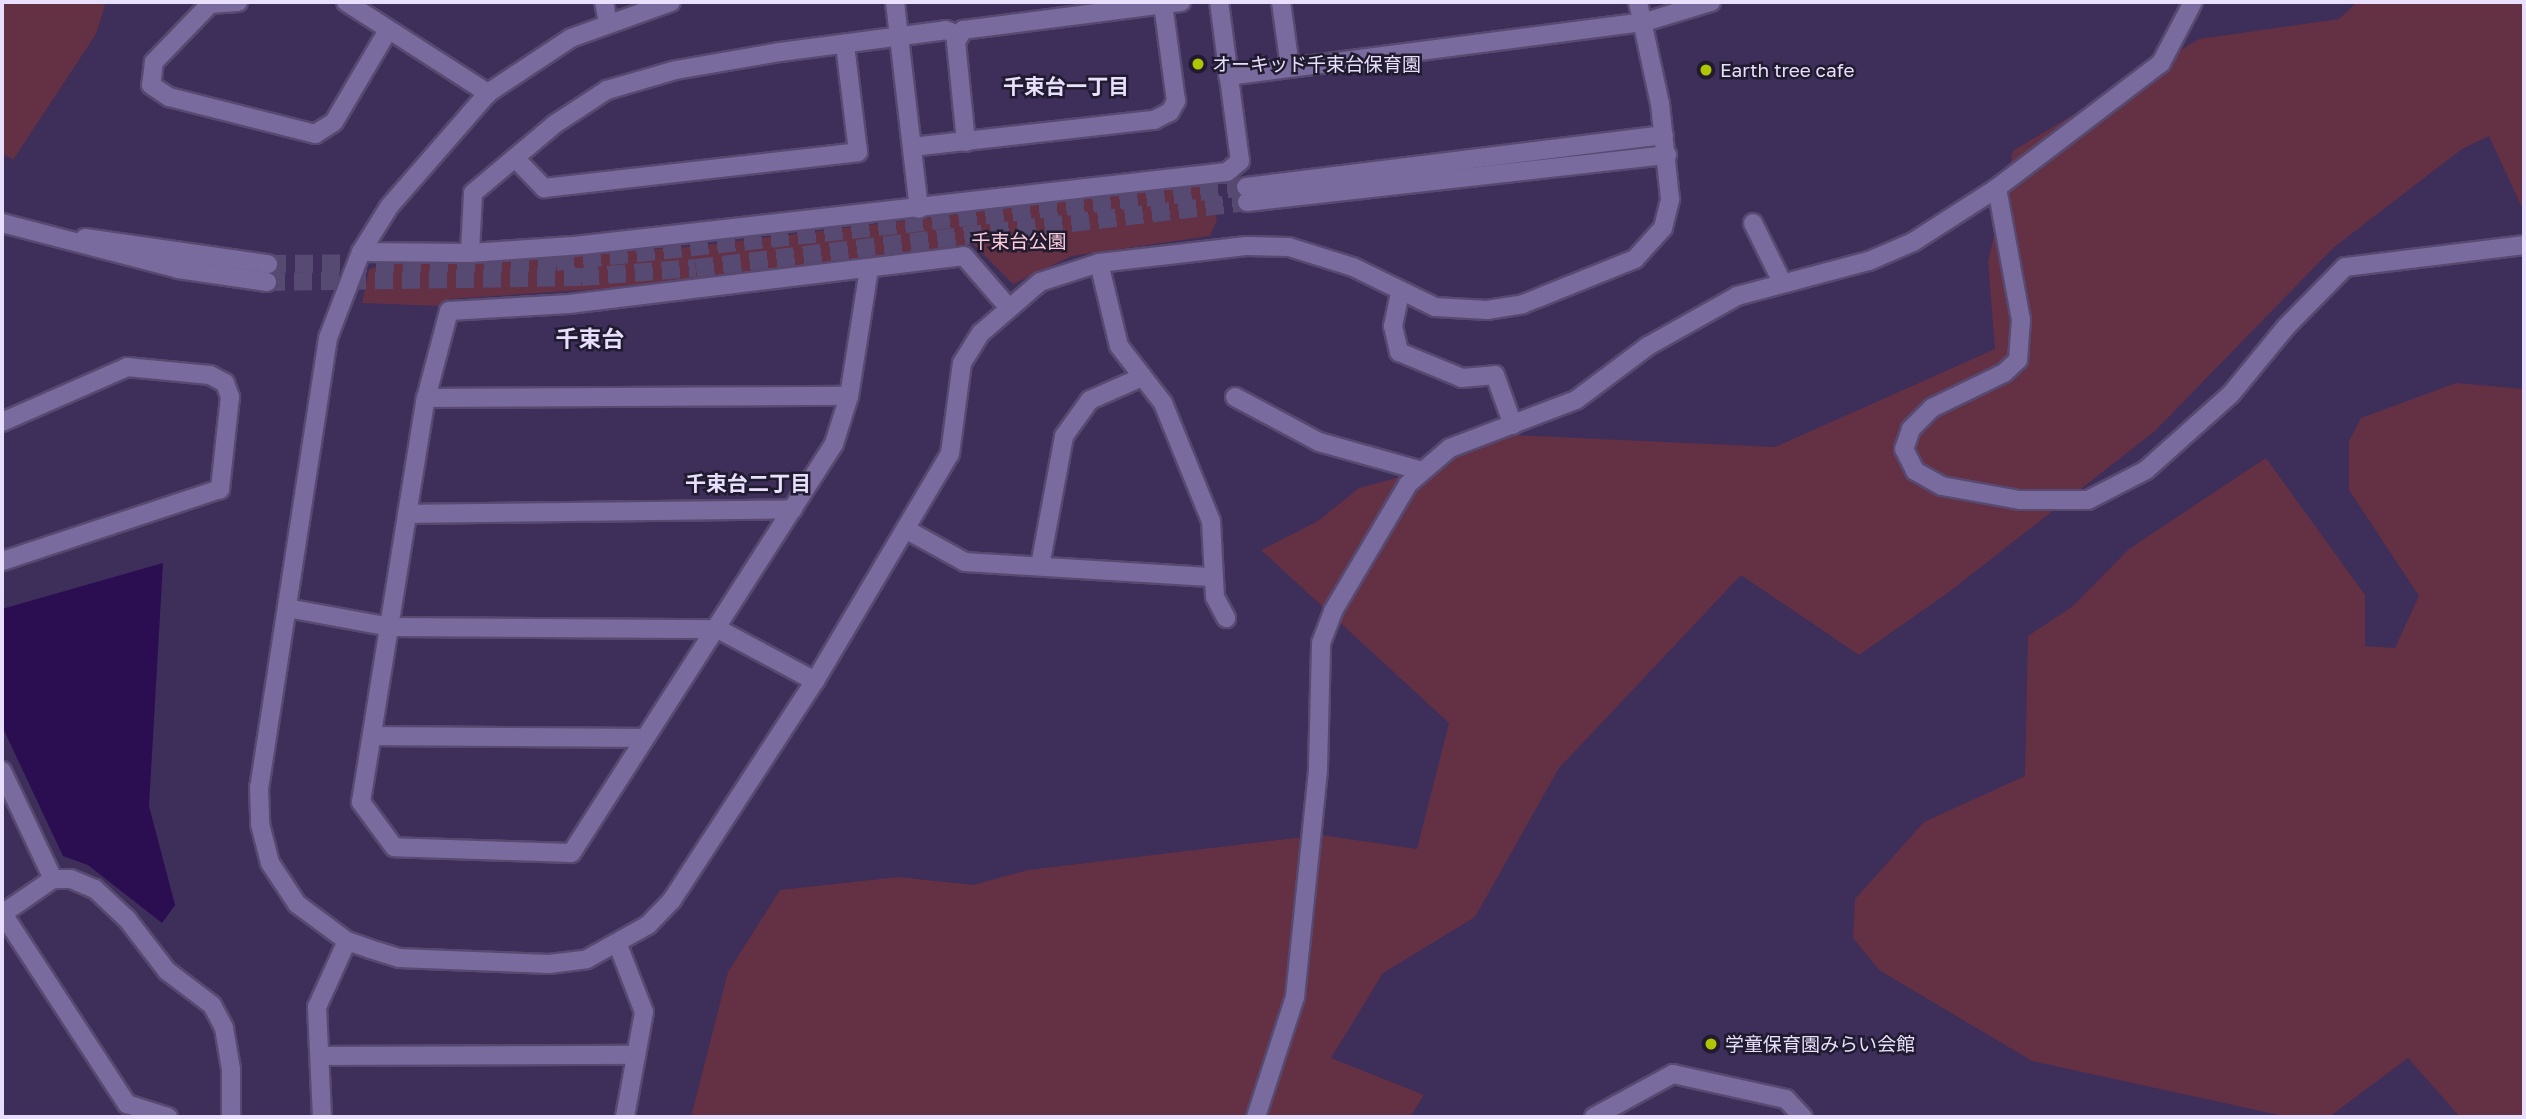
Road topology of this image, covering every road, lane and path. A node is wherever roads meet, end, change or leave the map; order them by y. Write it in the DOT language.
graph roads {
  1 [pos="238,2"];
  2 [pos="346,2"];
  3 [pos="604,2"];
  4 [pos="671,2"];
  5 [pos="895,2"];
  6 [pos="1219,2"];
  7 [pos="1280,2"];
  8 [pos="1637,2"];
  9 [pos="1711,2"];
  10 [pos="2193,2"];
  11 [pos="1172,3"];
  12 [pos="608,22"];
  13 [pos="1645,22"];
  14 [pos="387,32"];
  15 [pos="957,36"];
  16 [pos="900,37"];
  17 [pos="845,45"];
  18 [pos="1290,67"];
  19 [pos="1228,75"];
  20 [pos="488,93"];
  21 [pos="1664,135"];
  22 [pos="966,142"];
  23 [pos="912,147"];
  24 [pos="1667,155"];
  25 [pos="515,158"];
  26 [pos="1997,188"];
  27 [pos="919,209"];
  28 [pos="2,223"];
  29 [pos="1753,223"];
  30 [pos="2524,245"];
  31 [pos="361,252"];
  32 [pos="470,253"];
  33 [pos="1100,263"];
  34 [pos="869,269"];
  35 [pos="267,273"];
  36 [pos="1782,282"];
  37 [pos="1400,293"];
  38 [pos="1008,307"];
  39 [pos="1142,377"];
  40 [pos="849,396"];
  41 [pos="1236,397"];
  42 [pos="426,398"];
  43 [pos="2,422"];
  44 [pos="1513,425"];
  45 [pos="1422,471"];
  46 [pos="793,509"];
  47 [pos="407,514"];
  48 [pos="907,530"];
  49 [pos="2,561"];
  50 [pos="1040,566"];
  51 [pos="1213,577"];
  52 [pos="286,608"];
  53 [pos="1226,618"];
  54 [pos="390,627"];
  55 [pos="718,629"];
  56 [pos="815,681"];
  57 [pos="373,737"];
  58 [pos="644,738"];
  59 [pos="2,771"];
  60 [pos="53,879"];
  61 [pos="3,914"];
  62 [pos="348,941"];
  63 [pos="618,945"];
  64 [pos="636,1055"];
  65 [pos="321,1056"];
  66 [pos="1614,1113"];
  67 [pos="167,1117"];
  68 [pos="231,1117"];
  69 [pos="322,1117"];
  70 [pos="625,1117"];
  71 [pos="1256,1117"];
  72 [pos="1594,1117"];
  73 [pos="1803,1117"];
  1 -- 14 [label="street"];
  2 -- 14 [label="street"];
  3 -- 12 [label="street"];
  4 -- 12 [label="street"];
  5 -- 16 [label="street"];
  6 -- 19 [label="street"];
  7 -- 18 [label="street"];
  8 -- 13 [label="street"];
  9 -- 13 [label="street"];
  10 -- 26 [label="street"];
  11 -- 15 [label="street"];
  11 -- 22 [label="street"];
  12 -- 20 [label="street"];
  13 -- 18 [label="street"];
  13 -- 21 [label="street"];
  14 -- 20 [label="street"];
  15 -- 16 [label="street"];
  15 -- 22 [label="street"];
  16 -- 17 [label="street"];
  16 -- 23 [label="street"];
  17 -- 25 [label="street"];
  17 -- 25 [label="street"];
  18 -- 19 [label="street"];
  19 -- 27 [label="street"];
  20 -- 31 [label="street"];
  21 -- 24 [label="street"];
  21 -- 24 [label="street"];
  22 -- 23 [label="street"];
  23 -- 27 [label="street"];
  24 -- 37 [label="street"];
  25 -- 32 [label="street"];
  26 -- 30 [label="street"];
  26 -- 36 [label="street"];
  27 -- 32 [label="street"];
  28 -- 35 [label="street"];
  29 -- 36 [label="street"];
  31 -- 32 [label="street"];
  31 -- 52 [label="street"];
  33 -- 37 [label="street"];
  33 -- 38 [label="street"];
  33 -- 39 [label="street"];
  34 -- 38 [label="street"];
  34 -- 40 [label="street"];
  34 -- 42 [label="street"];
  36 -- 44 [label="street"];
  37 -- 44 [label="street"];
  38 -- 48 [label="street"];
  39 -- 50 [label="street"];
  39 -- 51 [label="street"];
  40 -- 42 [label="street"];
  40 -- 46 [label="street"];
  41 -- 45 [label="street"];
  42 -- 47 [label="street"];
  43 -- 49 [label="street"];
  44 -- 45 [label="street"];
  45 -- 71 [label="street"];
  46 -- 47 [label="street"];
  46 -- 55 [label="street"];
  47 -- 54 [label="street"];
  48 -- 50 [label="street"];
  48 -- 56 [label="street"];
  50 -- 51 [label="street"];
  51 -- 53 [label="street"];
  52 -- 54 [label="street"];
  52 -- 62 [label="street"];
  54 -- 55 [label="street"];
  54 -- 57 [label="street"];
  55 -- 56 [label="street"];
  55 -- 58 [label="street"];
  56 -- 63 [label="street"];
  57 -- 58 [label="street"];
  57 -- 58 [label="street"];
  59 -- 60 [label="street"];
  60 -- 61 [label="street"];
  60 -- 68 [label="street"];
  61 -- 67 [label="street"];
  62 -- 63 [label="street"];
  62 -- 65 [label="street"];
  63 -- 64 [label="street"];
  64 -- 65 [label="street"];
  64 -- 70 [label="street"];
  65 -- 69 [label="street"];
  66 -- 72 [label="street"];
  66 -- 73 [label="street"];
}
